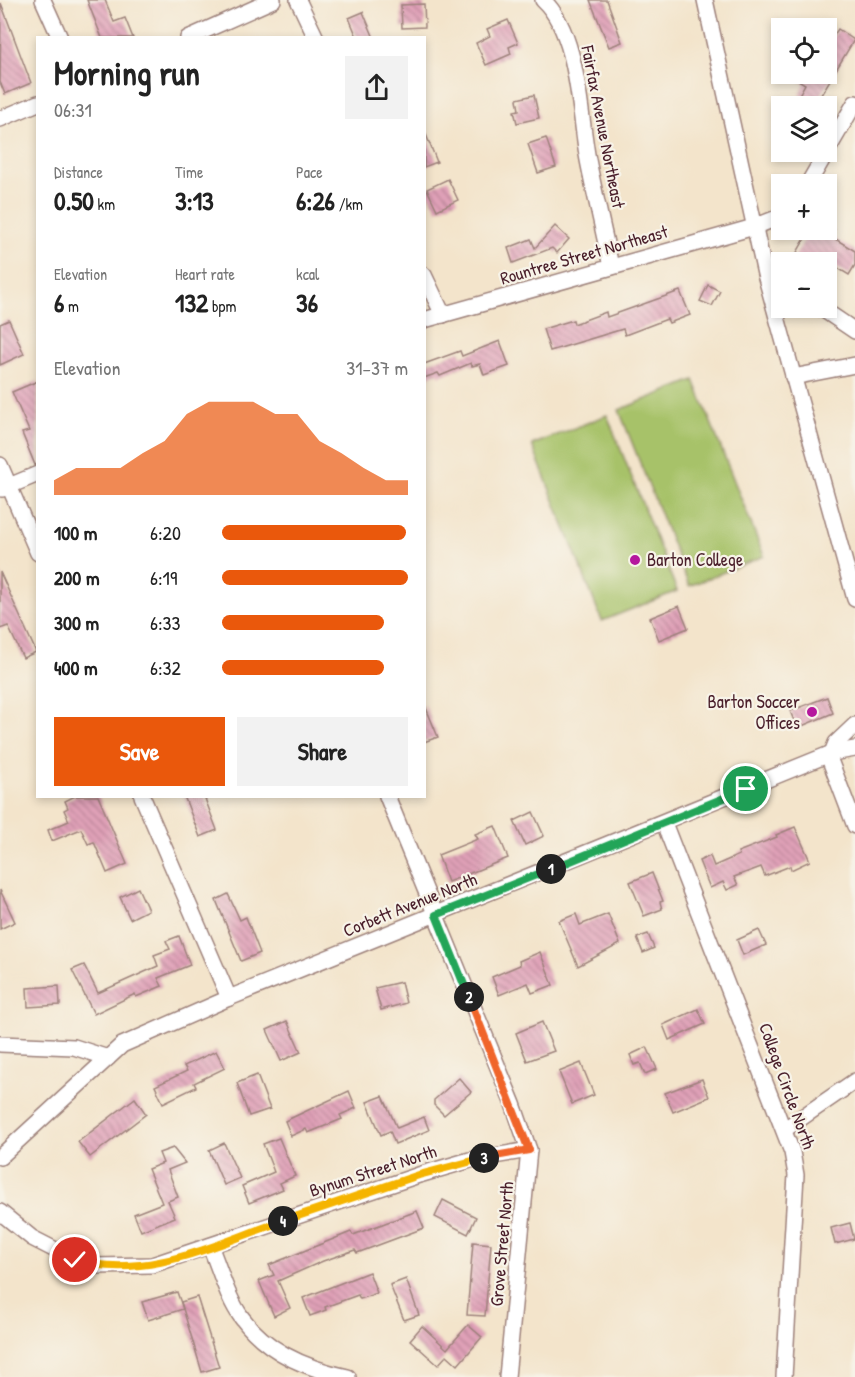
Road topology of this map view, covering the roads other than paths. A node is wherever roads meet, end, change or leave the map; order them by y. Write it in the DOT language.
graph roads {
  1 [pos="43,0"];
  2 [pos="273,0"];
  3 [pos="298,0"];
  4 [pos="543,0"];
  5 [pos="705,0"];
  6 [pos="59,36"];
  7 [pos="192,36"];
  8 [pos="315,36"];
  9 [pos="855,103"];
  10 [pos="36,104"];
  11 [pos="0,119"];
  12 [pos="814,174"];
  13 [pos="771,220"];
  14 [pos="754,227"];
  15 [pos="611,267"];
  16 [pos="426,278"];
  17 [pos="443,315"];
  18 [pos="835,318"];
  19 [pos="426,319"];
  20 [pos="855,331"];
  21 [pos="855,365"];
  22 [pos="793,377"];
  23 [pos="0,465"];
  24 [pos="36,475"];
  25 [pos="4,488"];
  26 [pos="36,549"];
  27 [pos="855,598"];
  28 [pos="855,725"];
  29 [pos="855,749"];
  30 [pos="830,754"];
  31 [pos="143,798"];
  32 [pos="388,798"];
  33 [pos="850,798"];
  34 [pos="664,824"];
  35 [pos="855,826"];
  36 [pos="436,915"];
  37 [pos="229,998"];
  38 [pos="0,1044"];
  39 [pos="108,1058"];
  40 [pos="855,1081"];
  41 [pos="785,1129"];
  42 [pos="529,1150"];
  43 [pos="0,1157"];
  44 [pos="0,1212"];
  45 [pos="210,1246"];
  46 [pos="348,1377"];
  47 [pos="507,1377"];
  48 [pos="784,1377"];
  1 -- 6 [label="street"];
  2 -- 7 [label="street"];
  3 -- 8 [label="street"];
  4 -- 15 [label="street, Fairfax Avenue Northeast"];
  5 -- 14 [label="street"];
  9 -- 12 [label="street"];
  10 -- 11 [label="street"];
  13 -- 14 [label="street, Rountree Street Northeast"];
  14 -- 15 [label="street, Rountree Street Northeast"];
  14 -- 22 [label="street"];
  15 -- 17 [label="street, Rountree Street Northeast"];
  16 -- 17 [label="street"];
  17 -- 19 [label="street, Rountree Street Northeast"];
  18 -- 20 [label="street"];
  21 -- 22 [label="street"];
  22 -- 27 [label="street"];
  23 -- 25 [label="street"];
  24 -- 25 [label="street"];
  25 -- 26 [label="street"];
  28 -- 30 [label="street, Corbett Avenue North"];
  29 -- 30 [label="street, Corbett Avenue North"];
  30 -- 33 [label="street"];
  30 -- 34 [label="street, Corbett Avenue North"];
  31 -- 37 [label="street"];
  32 -- 36 [label="street, Grove Street North"];
  33 -- 35 [label="street"];
  34 -- 36 [label="street, Corbett Avenue North"];
  34 -- 41 [label="street, College Circle North"];
  36 -- 37 [label="street, Corbett Avenue North"];
  36 -- 42 [label="street, Grove Street North"];
  37 -- 39 [label="street, Corbett Avenue North"];
  38 -- 39 [label="street"];
  39 -- 43 [label="street, Corbett Avenue North"];
  40 -- 41 [label="street"];
  41 -- 48 [label="street, College Circle North"];
  42 -- 45 [label="street, Bynum Street North"];
  42 -- 47 [label="street, Grove Street North"];
  44 -- 45 [label="street, Bynum Street North"];
  45 -- 46 [label="street"];
}
